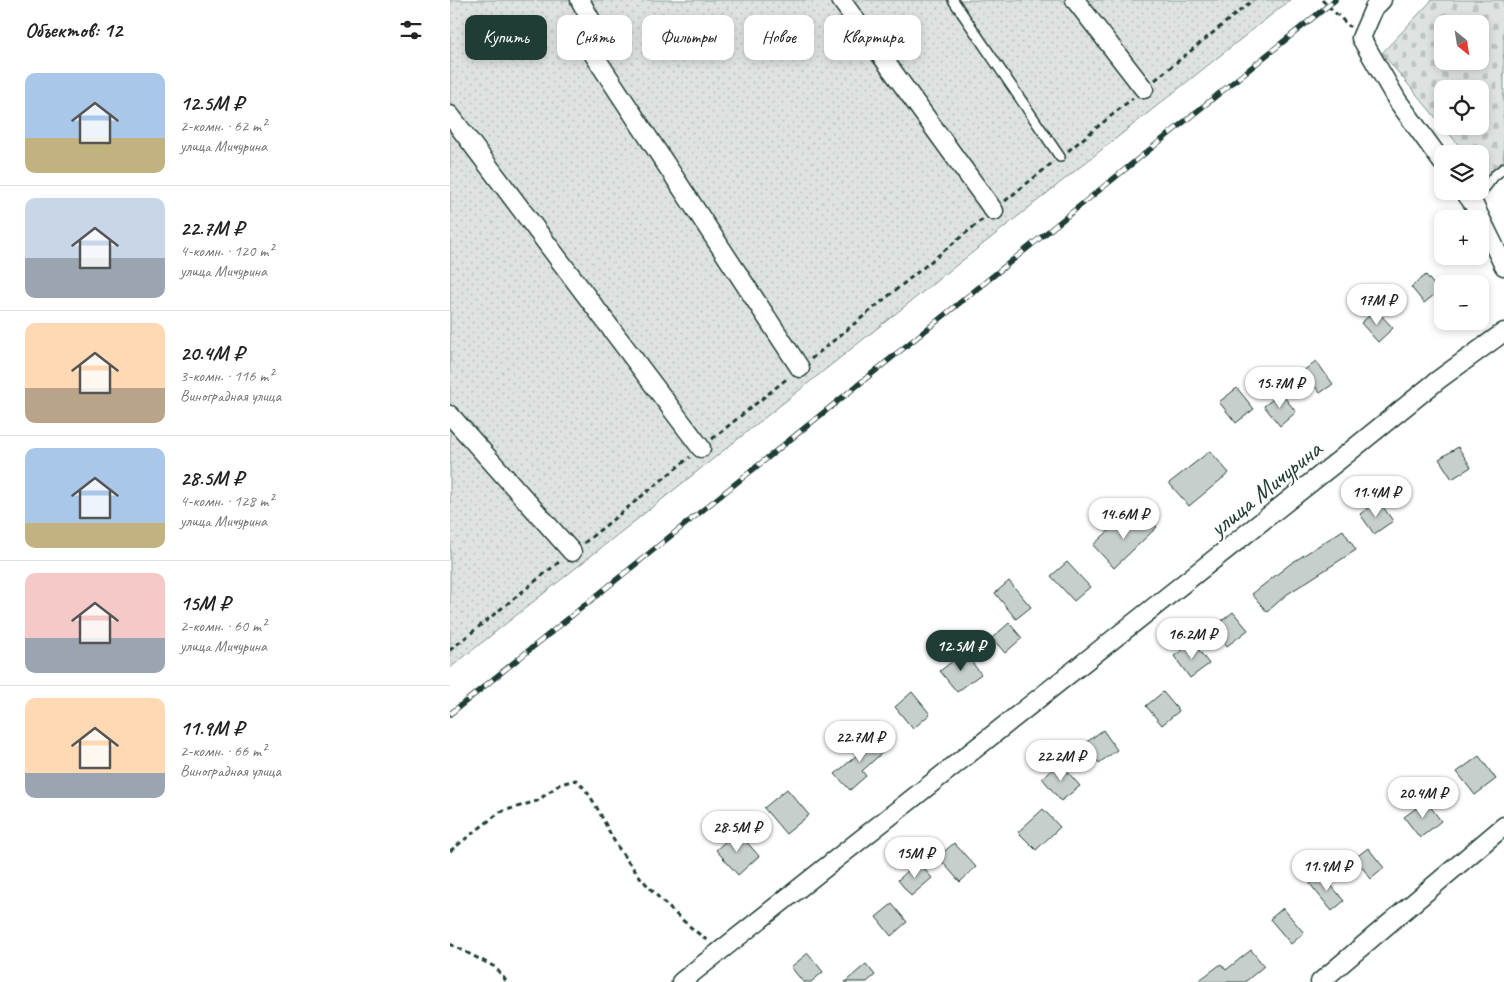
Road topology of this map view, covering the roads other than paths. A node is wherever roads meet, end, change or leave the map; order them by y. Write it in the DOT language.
graph roads {
  1 [pos="580,0"];
  2 [pos="841,0"];
  3 [pos="953,0"];
  4 [pos="1075,0"];
  5 [pos="1382,0"];
  6 [pos="1144,89"];
  7 [pos="450,115"];
  8 [pos="1434,151"];
  9 [pos="1060,157"];
  10 [pos="1504,168"];
  11 [pos="1489,180"];
  12 [pos="1470,200"];
  13 [pos="994,211"];
  14 [pos="1504,266"];
  15 [pos="1504,332"];
  16 [pos="800,368"];
  17 [pos="450,414"];
  18 [pos="701,448"];
  19 [pos="572,552"];
  20 [pos="1504,826"];
  21 [pos="681,982"];
  22 [pos="1320,982"];
  1 -- 16 [label="street"];
  2 -- 13 [label="street"];
  3 -- 9 [label="lane"];
  4 -- 6 [label="street"];
  5 -- 8 [label="street"];
  7 -- 18 [label="street"];
  10 -- 11 [label="lane"];
  12 -- 14 [label="street"];
  15 -- 21 [label="street, улица Мичурина"];
  17 -- 19 [label="street"];
  20 -- 22 [label="street"];
}
